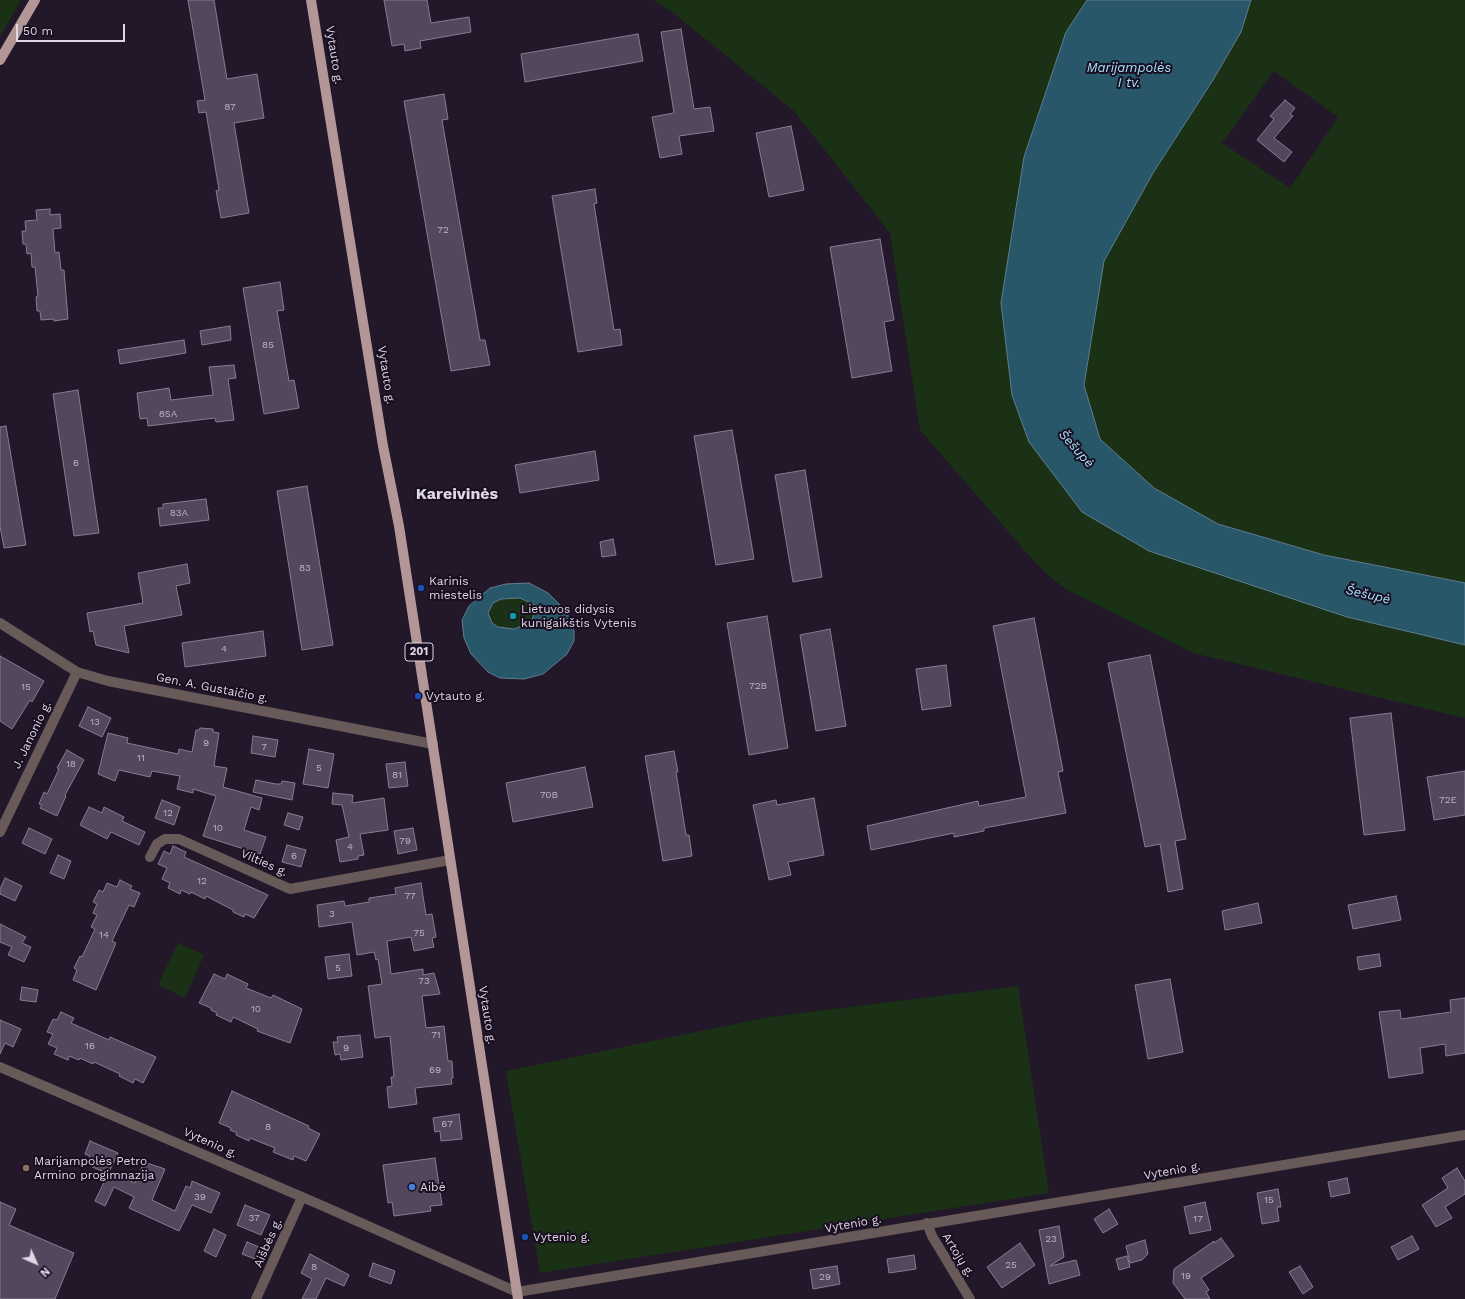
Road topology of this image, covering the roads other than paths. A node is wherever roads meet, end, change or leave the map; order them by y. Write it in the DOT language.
graph roads {
  1 [pos="35,0"];
  2 [pos="311,0"];
  3 [pos="0,60"];
  4 [pos="0,623"];
  5 [pos="77,672"];
  6 [pos="433,744"];
  7 [pos="0,832"];
  8 [pos="150,857"];
  9 [pos="450,860"];
  10 [pos="0,1067"];
  11 [pos="1465,1134"];
  12 [pos="302,1197"];
  13 [pos="927,1223"];
  14 [pos="517,1296"];
  15 [pos="256,1299"];
  16 [pos="970,1299"];
  1 -- 3 [label="main road"];
  2 -- 6 [label="main road, Vytauto g. / 201"];
  4 -- 5 [label="street, Gen. A. Gustaičio g."];
  5 -- 6 [label="street, Gen. A. Gustaičio g."];
  5 -- 7 [label="street, J. Janonio g."];
  6 -- 9 [label="main road, Vytauto g. / 201"];
  8 -- 9 [label="street, Vilties g."];
  9 -- 14 [label="main road, Vytauto g. / 201"];
  10 -- 12 [label="street, Vytenio g."];
  11 -- 13 [label="street, Vytenio g."];
  12 -- 14 [label="street, Vytenio g."];
  12 -- 15 [label="street, Aišbės g."];
  13 -- 14 [label="street, Vytenio g."];
  13 -- 16 [label="street, Artojų g."];
}
